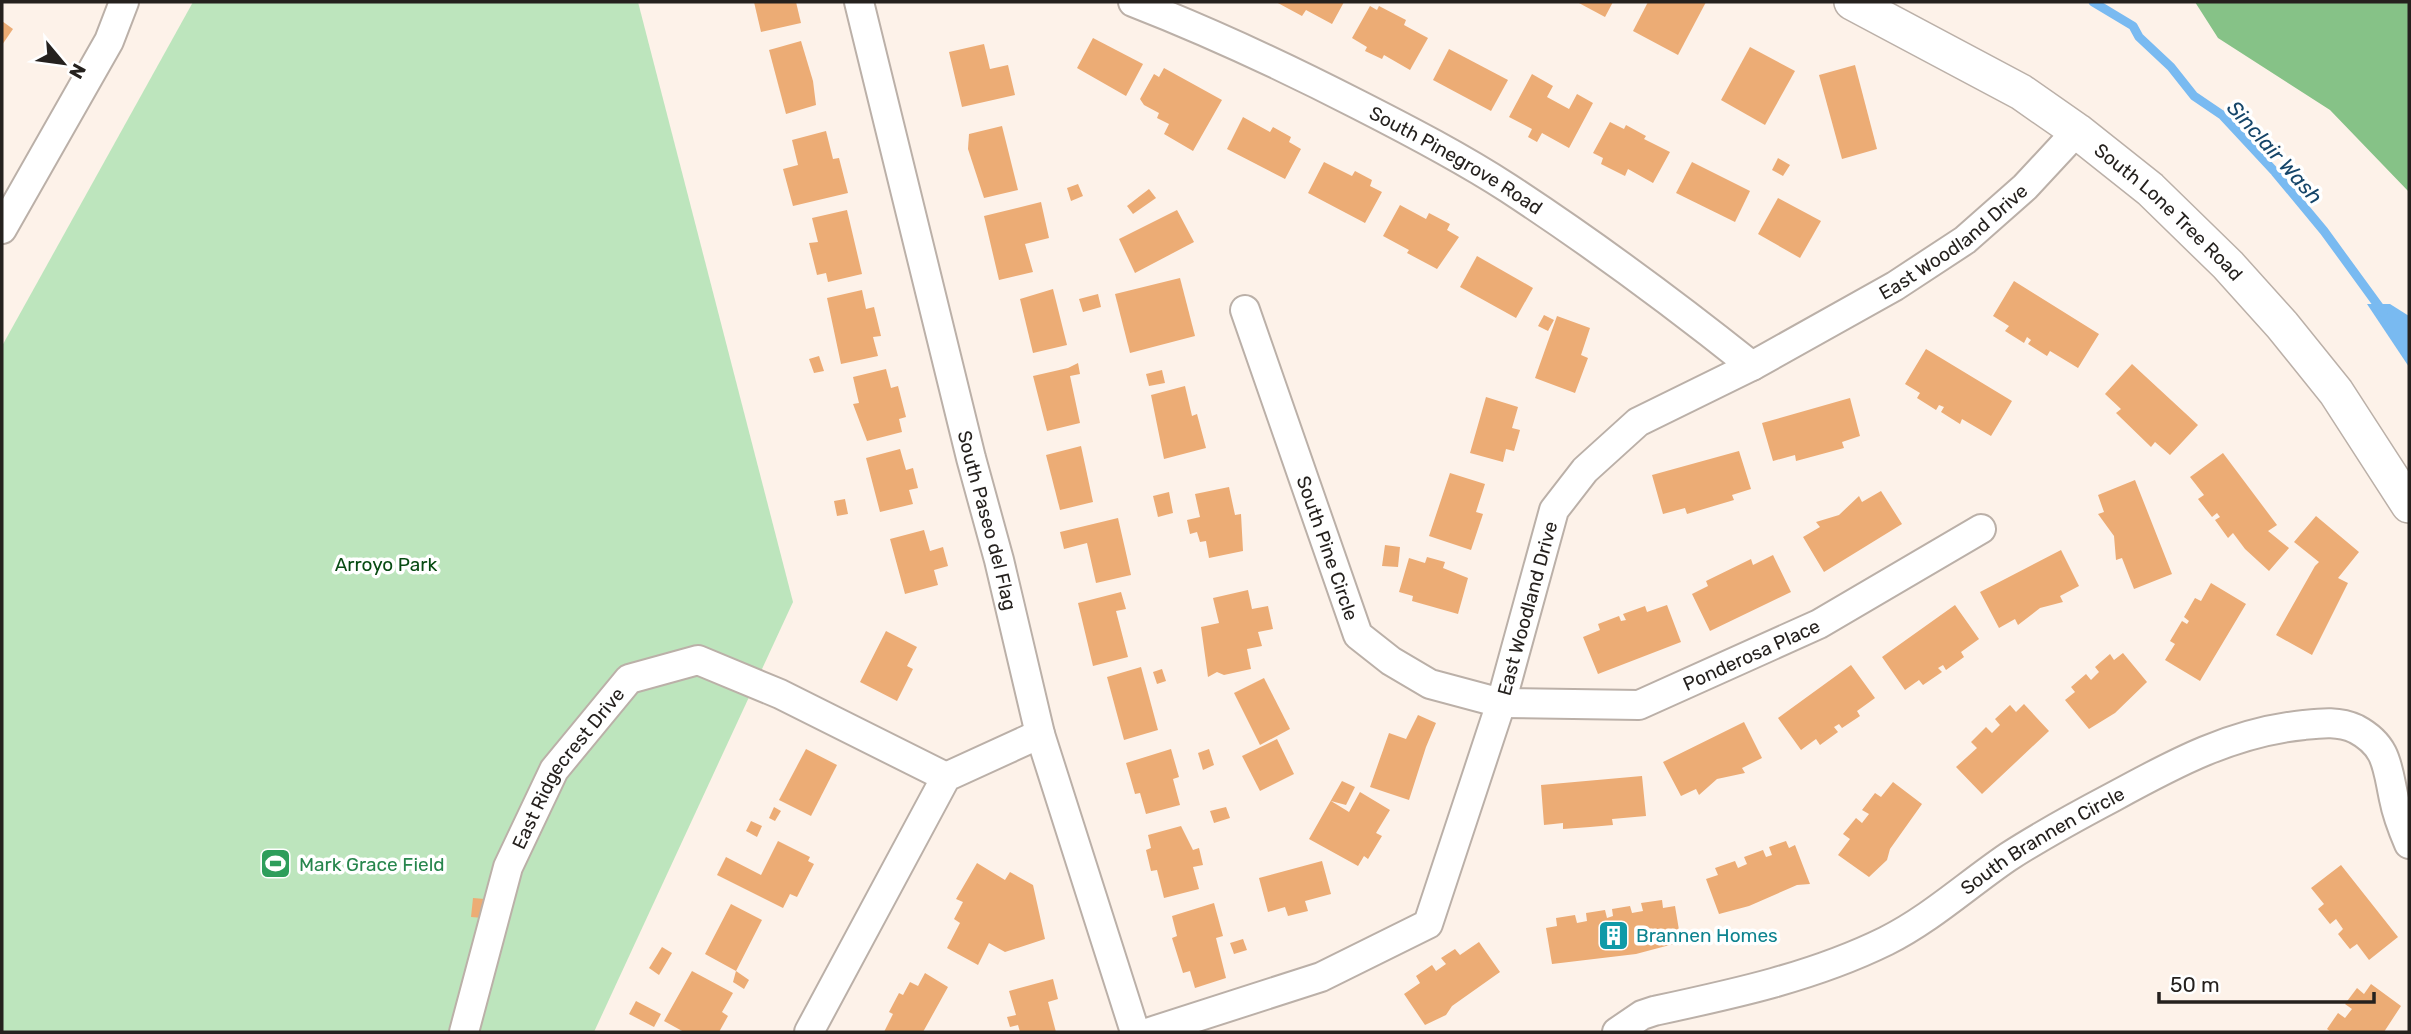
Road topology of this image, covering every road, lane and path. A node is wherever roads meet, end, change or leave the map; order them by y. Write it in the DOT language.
graph roads {
  1 [pos="124,2"];
  2 [pos="860,2"];
  3 [pos="1133,2"];
  4 [pos="1852,2"];
  5 [pos="2077,131"];
  6 [pos="2,229"];
  7 [pos="1245,310"];
  8 [pos="1752,366"];
  9 [pos="2409,505"];
  10 [pos="1981,529"];
  11 [pos="1501,703"];
  12 [pos="1040,734"];
  13 [pos="946,777"];
  14 [pos="2409,844"];
  15 [pos="464,1032"];
  16 [pos="809,1032"];
  17 [pos="1135,1032"];
  18 [pos="1150,1032"];
  19 [pos="1617,1032"];
  1 -- 6 [label="street"];
  2 -- 12 [label="street, South Paseo del Flag"];
  3 -- 8 [label="street, South Pinegrove Road"];
  4 -- 5 [label="main road, South Lone Tree Road"];
  5 -- 8 [label="street, East Woodland Drive"];
  5 -- 9 [label="main road, South Lone Tree Road"];
  7 -- 11 [label="street, South Pine Circle"];
  8 -- 11 [label="street, East Woodland Drive"];
  10 -- 11 [label="street, Ponderosa Place"];
  11 -- 18 [label="street, East Woodland Drive"];
  12 -- 13 [label="street"];
  12 -- 17 [label="street, South Paseo del Flag"];
  13 -- 15 [label="street, East Ridgecrest Drive"];
  13 -- 16 [label="street"];
  14 -- 19 [label="street, South Brannen Circle"];
}
